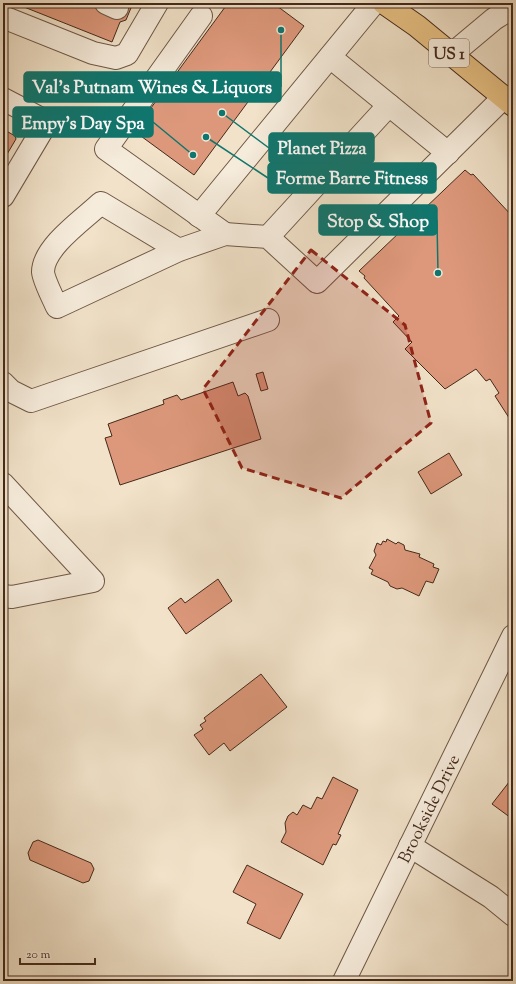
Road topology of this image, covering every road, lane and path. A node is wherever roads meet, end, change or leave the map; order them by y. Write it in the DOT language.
graph roads {
  1 [pos="157,3"];
  2 [pos="374,3"];
  3 [pos="384,3"];
  4 [pos="513,7"];
  5 [pos="201,16"];
  6 [pos="3,17"];
  7 [pos="451,55"];
  8 [pos="330,57"];
  9 [pos="3,99"];
  10 [pos="508,101"];
  11 [pos="389,105"];
  12 [pos="448,153"];
  13 [pos="3,196"];
  14 [pos="199,216"];
  15 [pos="225,234"];
  16 [pos="268,237"];
  17 [pos="179,250"];
  18 [pos="268,320"];
  19 [pos="3,383"];
  20 [pos="3,484"];
  21 [pos="3,596"];
  22 [pos="513,636"];
  23 [pos="410,846"];
  24 [pos="513,914"];
  25 [pos="344,981"];
  1 -- 6 [label="street"];
  2 -- 8 [label="street"];
  3 -- 7 [label="main road, US 1"];
  4 -- 7 [label="street"];
  5 -- 14 [label="street"];
  7 -- 10 [label="main road, US 1"];
  8 -- 11 [label="street"];
  8 -- 14 [label="street"];
  9 -- 13 [label="street"];
  10 -- 12 [label="street"];
  11 -- 12 [label="street"];
  11 -- 16 [label="street"];
  12 -- 16 [label="street"];
  14 -- 15 [label="street"];
  15 -- 16 [label="street"];
  15 -- 17 [label="street"];
  17 -- 17 [label="street"];
  18 -- 19 [label="street"];
  20 -- 21 [label="street"];
  22 -- 23 [label="street, Brookside Drive"];
  23 -- 24 [label="street"];
  23 -- 25 [label="street, Brookside Drive"];
}
